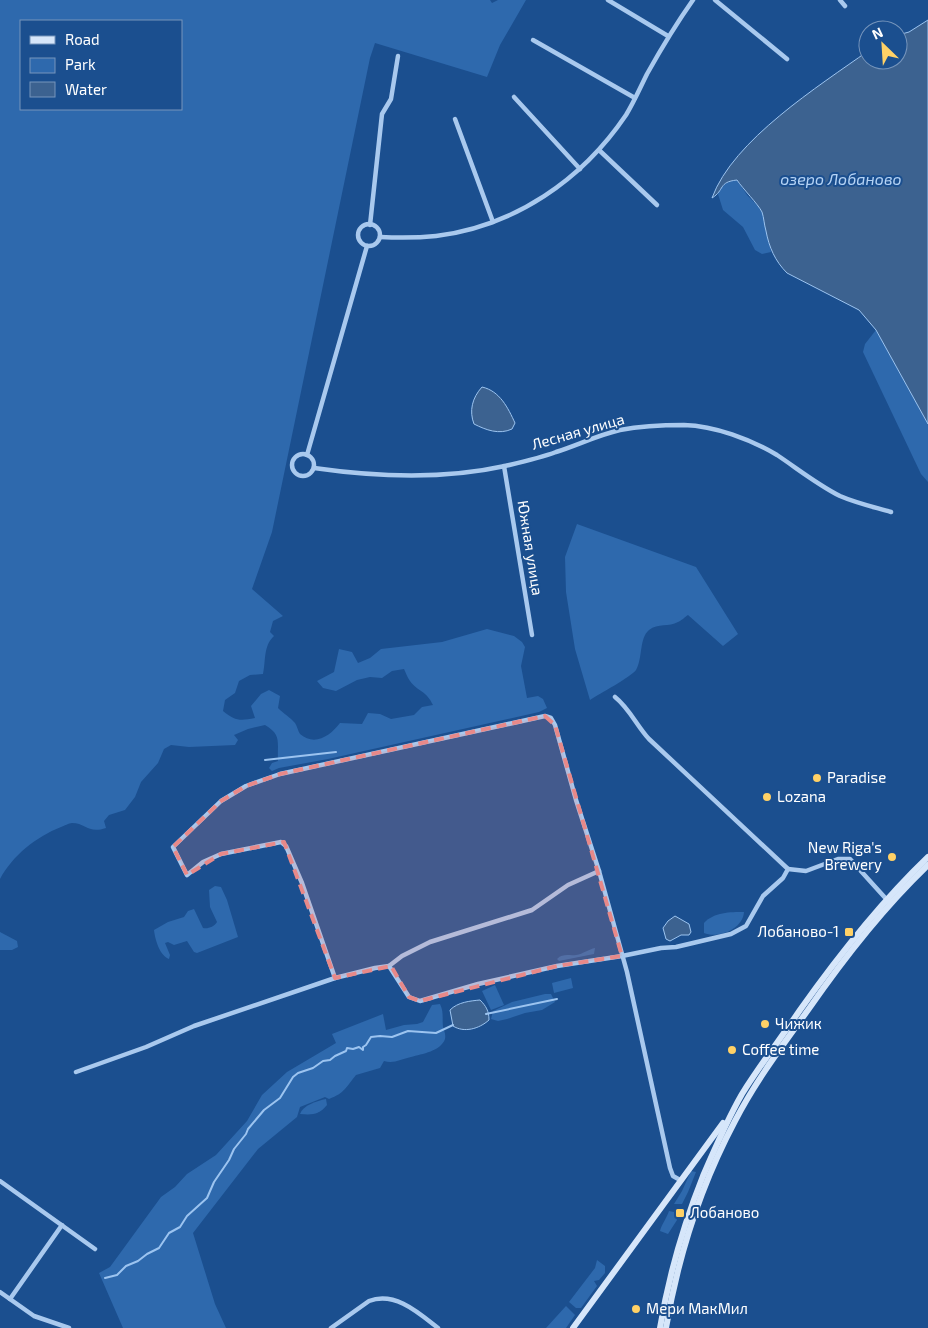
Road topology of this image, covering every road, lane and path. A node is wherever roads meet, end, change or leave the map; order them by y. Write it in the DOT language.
graph roads {
  1 [pos="608,0"];
  2 [pos="693,0"];
  3 [pos="715,0"];
  4 [pos="840,0"];
  5 [pos="845,6"];
  6 [pos="668,36"];
  7 [pos="533,40"];
  8 [pos="398,56"];
  9 [pos="787,58"];
  10 [pos="514,97"];
  11 [pos="635,98"];
  12 [pos="455,119"];
  13 [pos="598,150"];
  14 [pos="580,169"];
  15 [pos="657,205"];
  16 [pos="493,222"];
  17 [pos="370,225"];
  18 [pos="380,237"];
  19 [pos="367,246"];
  20 [pos="307,455"];
  21 [pos="504,466"];
  22 [pos="314,468"];
  23 [pos="891,512"];
  24 [pos="532,635"];
  25 [pos="615,697"];
  26 [pos="928,857"];
  27 [pos="928,865"];
  28 [pos="788,869"];
  29 [pos="599,872"];
  30 [pos="888,901"];
  31 [pos="622,956"];
  32 [pos="389,966"];
  33 [pos="335,978"];
  34 [pos="76,1072"];
  35 [pos="733,1110"];
  36 [pos="698,1157"];
  37 [pos="713,1161"];
  38 [pos="680,1180"];
  39 [pos="0,1181"];
  40 [pos="62,1225"];
  41 [pos="95,1249"];
  42 [pos="0,1292"];
  43 [pos="10,1299"];
  44 [pos="69,1328"];
  45 [pos="332,1328"];
  46 [pos="438,1328"];
  47 [pos="573,1328"];
  48 [pos="660,1328"];
  49 [pos="666,1328"];
  1 -- 6 [label="street"];
  2 -- 6 [label="street"];
  3 -- 9 [label="street"];
  4 -- 5 [label="street"];
  6 -- 11 [label="street"];
  7 -- 11 [label="street"];
  8 -- 17 [label="street"];
  10 -- 14 [label="street"];
  11 -- 13 [label="street"];
  12 -- 16 [label="street"];
  13 -- 14 [label="street"];
  13 -- 15 [label="street"];
  14 -- 16 [label="street"];
  16 -- 18 [label="street"];
  17 -- 18 [label="street"];
  17 -- 19 [label="street"];
  18 -- 19 [label="street"];
  19 -- 20 [label="street"];
  20 -- 22 [label="street"];
  20 -- 22 [label="street"];
  21 -- 22 [label="street, Лесная улица"];
  21 -- 23 [label="street, Лесная улица"];
  21 -- 24 [label="street, Южная улица"];
  25 -- 28 [label="street"];
  26 -- 30 [label="main road"];
  27 -- 30 [label="main road"];
  28 -- 30 [label="street"];
  28 -- 31 [label="street"];
  29 -- 31 [label="street"];
  29 -- 32 [label="street"];
  29 -- 33 [label="street"];
  30 -- 35 [label="main road"];
  30 -- 37 [label="main road"];
  31 -- 32 [label="street"];
  31 -- 38 [label="street"];
  32 -- 33 [label="street"];
  33 -- 34 [label="street"];
  35 -- 36 [label="main road"];
  35 -- 37 [label="main road"];
  36 -- 37 [label="main road"];
  36 -- 38 [label="main road"];
  37 -- 48 [label="main road"];
  37 -- 49 [label="main road"];
  38 -- 47 [label="main road"];
  39 -- 40 [label="street"];
  40 -- 41 [label="street"];
  40 -- 43 [label="street"];
  42 -- 43 [label="street"];
  43 -- 44 [label="street"];
  45 -- 46 [label="street"];
}
